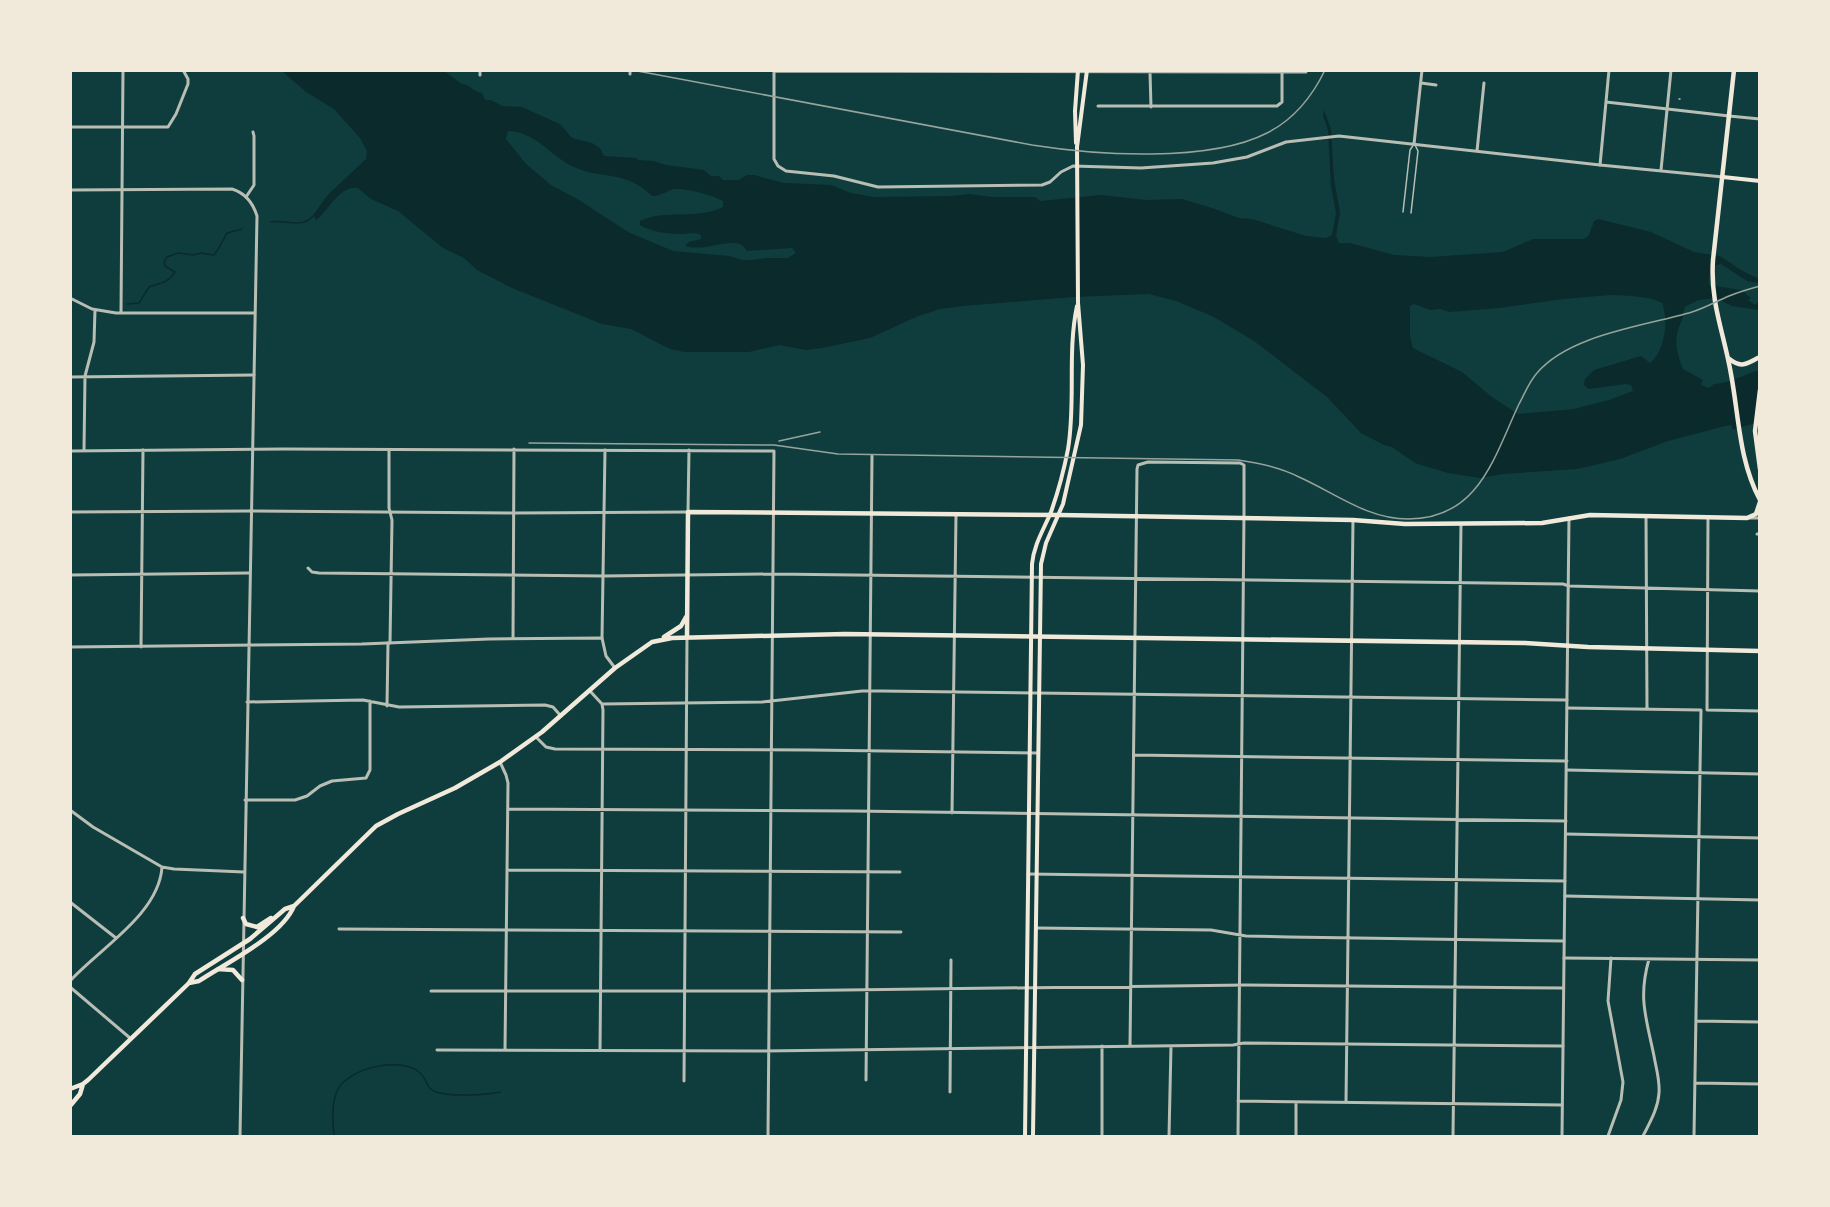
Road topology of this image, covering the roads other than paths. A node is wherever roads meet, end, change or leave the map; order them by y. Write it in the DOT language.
graph roads {
  1 [pos="123,70"];
  2 [pos="183,70"];
  3 [pos="1422,70"];
  4 [pos="1609,70"];
  5 [pos="1671,70"];
  6 [pos="1734,70"];
  7 [pos="774,71"];
  8 [pos="850,71"];
  9 [pos="914,71"];
  10 [pos="977,71"];
  11 [pos="1040,71"];
  12 [pos="1078,71"];
  13 [pos="1087,71"];
  14 [pos="1150,71"];
  15 [pos="1282,71"];
  16 [pos="1306,72"];
  17 [pos="1421,83"];
  18 [pos="1484,83"];
  19 [pos="1436,85"];
  20 [pos="1606,102"];
  21 [pos="1098,106"];
  22 [pos="1151,107"];
  23 [pos="1667,109"];
  24 [pos="1714,109"];
  25 [pos="1714,114"];
  26 [pos="1729,116"];
  27 [pos="1760,119"];
  28 [pos="70,127"];
  29 [pos="123,127"];
  30 [pos="253,132"];
  31 [pos="1414,144"];
  32 [pos="1077,147"];
  33 [pos="1477,151"];
  34 [pos="1600,165"];
  35 [pos="1661,170"];
  36 [pos="1723,177"];
  37 [pos="1760,181"];
  38 [pos="70,190"];
  39 [pos="123,190"];
  40 [pos="246,197"];
  41 [pos="1403,212"];
  42 [pos="1411,213"];
  43 [pos="70,298"];
  44 [pos="1078,303"];
  45 [pos="95,310"];
  46 [pos="121,314"];
  47 [pos="254,314"];
  48 [pos="1760,357"];
  49 [pos="1728,358"];
  50 [pos="254,375"];
  51 [pos="85,376"];
  52 [pos="70,377"];
  53 [pos="1760,390"];
  54 [pos="252,449"];
  55 [pos="514,449"];
  56 [pos="84,450"];
  57 [pos="143,450"];
  58 [pos="389,450"];
  59 [pos="605,450"];
  60 [pos="689,450"];
  61 [pos="70,451"];
  62 [pos="872,456"];
  63 [pos="1760,469"];
  64 [pos="1760,501"];
  65 [pos="250,511"];
  66 [pos="70,512"];
  67 [pos="142,512"];
  68 [pos="390,512"];
  69 [pos="688,512"];
  70 [pos="515,513"];
  71 [pos="604,513"];
  72 [pos="773,513"];
  73 [pos="871,514"];
  74 [pos="956,514"];
  75 [pos="1059,515"];
  76 [pos="1049,516"];
  77 [pos="1646,516"];
  78 [pos="1136,517"];
  79 [pos="1708,517"];
  80 [pos="1569,518"];
  81 [pos="1747,518"];
  82 [pos="1244,519"];
  83 [pos="1760,519"];
  84 [pos="1353,520"];
  85 [pos="1461,522"];
  86 [pos="308,568"];
  87 [pos="249,573"];
  88 [pos="142,574"];
  89 [pos="391,574"];
  90 [pos="773,574"];
  91 [pos="70,575"];
  92 [pos="514,575"];
  93 [pos="687,575"];
  94 [pos="871,575"];
  95 [pos="604,576"];
  96 [pos="955,576"];
  97 [pos="1032,577"];
  98 [pos="1041,577"];
  99 [pos="1136,578"];
  100 [pos="1244,579"];
  101 [pos="1352,580"];
  102 [pos="1460,583"];
  103 [pos="1569,586"];
  104 [pos="1646,588"];
  105 [pos="1707,589"];
  106 [pos="1760,591"];
  107 [pos="687,615"];
  108 [pos="772,635"];
  109 [pos="870,635"];
  110 [pos="954,636"];
  111 [pos="687,637"];
  112 [pos="1031,637"];
  113 [pos="1040,637"];
  114 [pos="513,638"];
  115 [pos="602,638"];
  116 [pos="1135,638"];
  117 [pos="662,639"];
  118 [pos="1243,639"];
  119 [pos="1351,641"];
  120 [pos="1460,642"];
  121 [pos="389,643"];
  122 [pos="1568,645"];
  123 [pos="248,646"];
  124 [pos="70,647"];
  125 [pos="141,647"];
  126 [pos="1646,648"];
  127 [pos="1707,650"];
  128 [pos="1760,651"];
  129 [pos="615,668"];
  130 [pos="590,691"];
  131 [pos="870,691"];
  132 [pos="954,692"];
  133 [pos="1029,694"];
  134 [pos="1038,694"];
  135 [pos="1135,695"];
  136 [pos="1242,696"];
  137 [pos="1351,697"];
  138 [pos="1459,699"];
  139 [pos="1567,700"];
  140 [pos="370,701"];
  141 [pos="772,701"];
  142 [pos="247,702"];
  143 [pos="687,703"];
  144 [pos="602,704"];
  145 [pos="387,706"];
  146 [pos="1567,708"];
  147 [pos="1647,709"];
  148 [pos="1701,710"];
  149 [pos="1707,710"];
  150 [pos="1760,711"];
  151 [pos="561,716"];
  152 [pos="536,736"];
  153 [pos="602,749"];
  154 [pos="686,750"];
  155 [pos="771,750"];
  156 [pos="869,751"];
  157 [pos="953,753"];
  158 [pos="1029,753"];
  159 [pos="1037,753"];
  160 [pos="1134,755"];
  161 [pos="1242,756"];
  162 [pos="1350,758"];
  163 [pos="1458,759"];
  164 [pos="1567,761"];
  165 [pos="500,762"];
  166 [pos="1567,770"];
  167 [pos="1700,773"];
  168 [pos="1760,774"];
  169 [pos="245,800"];
  170 [pos="508,809"];
  171 [pos="70,810"];
  172 [pos="602,810"];
  173 [pos="686,810"];
  174 [pos="771,810"];
  175 [pos="868,811"];
  176 [pos="952,813"];
  177 [pos="1029,814"];
  178 [pos="1037,814"];
  179 [pos="1133,814"];
  180 [pos="1241,816"];
  181 [pos="1349,818"];
  182 [pos="1457,819"];
  183 [pos="1566,820"];
  184 [pos="1566,834"];
  185 [pos="1699,837"];
  186 [pos="1760,838"];
  187 [pos="162,867"];
  188 [pos="508,870"];
  189 [pos="601,870"];
  190 [pos="686,870"];
  191 [pos="770,871"];
  192 [pos="244,872"];
  193 [pos="868,872"];
  194 [pos="900,872"];
  195 [pos="1028,874"];
  196 [pos="1036,874"];
  197 [pos="1132,875"];
  198 [pos="1241,876"];
  199 [pos="1348,878"];
  200 [pos="1457,880"];
  201 [pos="1565,881"];
  202 [pos="1565,896"];
  203 [pos="1698,898"];
  204 [pos="1760,900"];
  205 [pos="70,902"];
  206 [pos="294,906"];
  207 [pos="276,916"];
  208 [pos="243,918"];
  209 [pos="1036,928"];
  210 [pos="339,929"];
  211 [pos="1132,929"];
  212 [pos="507,930"];
  213 [pos="601,931"];
  214 [pos="685,931"];
  215 [pos="770,931"];
  216 [pos="868,932"];
  217 [pos="901,932"];
  218 [pos="1240,935"];
  219 [pos="116,938"];
  220 [pos="1348,938"];
  221 [pos="1456,939"];
  222 [pos="1564,940"];
  223 [pos="242,944"];
  224 [pos="242,954"];
  225 [pos="1564,958"];
  226 [pos="1611,958"];
  227 [pos="1649,959"];
  228 [pos="1697,959"];
  229 [pos="951,960"];
  230 [pos="1760,960"];
  231 [pos="218,969"];
  232 [pos="242,980"];
  233 [pos="70,981"];
  234 [pos="189,983"];
  235 [pos="1239,985"];
  236 [pos="1347,986"];
  237 [pos="70,987"];
  238 [pos="1131,987"];
  239 [pos="1455,987"];
  240 [pos="1035,988"];
  241 [pos="1563,988"];
  242 [pos="951,989"];
  243 [pos="1027,989"];
  244 [pos="506,990"];
  245 [pos="867,990"];
  246 [pos="431,991"];
  247 [pos="601,991"];
  248 [pos="685,991"];
  249 [pos="769,991"];
  250 [pos="1696,1021"];
  251 [pos="1760,1022"];
  252 [pos="130,1038"];
  253 [pos="1239,1044"];
  254 [pos="1347,1044"];
  255 [pos="1454,1045"];
  256 [pos="1102,1046"];
  257 [pos="1130,1046"];
  258 [pos="1170,1046"];
  259 [pos="1563,1046"];
  260 [pos="1026,1048"];
  261 [pos="1034,1048"];
  262 [pos="950,1049"];
  263 [pos="437,1050"];
  264 [pos="505,1050"];
  265 [pos="867,1050"];
  266 [pos="600,1051"];
  267 [pos="684,1051"];
  268 [pos="769,1051"];
  269 [pos="866,1080"];
  270 [pos="684,1081"];
  271 [pos="1695,1083"];
  272 [pos="83,1084"];
  273 [pos="1760,1084"];
  274 [pos="71,1089"];
  275 [pos="950,1092"];
  276 [pos="1238,1101"];
  277 [pos="1296,1102"];
  278 [pos="1346,1102"];
  279 [pos="1454,1103"];
  280 [pos="1562,1105"];
  281 [pos="70,1106"];
  282 [pos="240,1137"];
  283 [pos="768,1137"];
  284 [pos="1025,1137"];
  285 [pos="1033,1137"];
  286 [pos="1102,1137"];
  287 [pos="1169,1137"];
  288 [pos="1238,1137"];
  289 [pos="1296,1137"];
  290 [pos="1453,1137"];
  291 [pos="1562,1137"];
  292 [pos="1608,1137"];
  293 [pos="1643,1137"];
  294 [pos="1694,1137"];
  1 -- 29 [label="street"];
  2 -- 29 [label="street"];
  3 -- 17 [label="street"];
  4 -- 20 [label="street"];
  5 -- 23 [label="street"];
  6 -- 26 [label="main road"];
  7 -- 8 [label="street"];
  7 -- 31 [label="street"];
  8 -- 9 [label="street"];
  9 -- 10 [label="street"];
  10 -- 11 [label="street"];
  11 -- 12 [label="street"];
  12 -- 13 [label="street"];
  12 -- 32 [label="main road"];
  13 -- 14 [label="street"];
  13 -- 32 [label="main road"];
  14 -- 15 [label="street"];
  14 -- 22 [label="street"];
  15 -- 16 [label="street"];
  15 -- 22 [label="street"];
  17 -- 19 [label="street"];
  17 -- 31 [label="street"];
  18 -- 33 [label="street"];
  20 -- 23 [label="street"];
  20 -- 34 [label="street"];
  21 -- 22 [label="street"];
  23 -- 25 [label="street"];
  23 -- 35 [label="street"];
  24 -- 25 [label="lane"];
  25 -- 26 [label="street"];
  26 -- 27 [label="street"];
  26 -- 36 [label="main road"];
  28 -- 29 [label="street"];
  29 -- 39 [label="street"];
  30 -- 40 [label="street"];
  31 -- 33 [label="street"];
  31 -- 41 [label="lane"];
  31 -- 42 [label="lane"];
  32 -- 44 [label="main road"];
  33 -- 34 [label="street"];
  34 -- 35 [label="street"];
  35 -- 36 [label="street"];
  36 -- 37 [label="main road"];
  36 -- 49 [label="main road"];
  38 -- 39 [label="street"];
  39 -- 40 [label="street"];
  39 -- 46 [label="street"];
  40 -- 47 [label="street"];
  43 -- 45 [label="street"];
  44 -- 75 [label="main road"];
  44 -- 76 [label="main road"];
  45 -- 46 [label="street"];
  45 -- 51 [label="street"];
  46 -- 47 [label="street"];
  47 -- 50 [label="street"];
  48 -- 49 [label="main road"];
  49 -- 64 [label="main road"];
  50 -- 51 [label="street"];
  50 -- 54 [label="street"];
  51 -- 52 [label="street"];
  51 -- 56 [label="street"];
  53 -- 63 [label="main road"];
  54 -- 57 [label="street"];
  54 -- 58 [label="street"];
  54 -- 65 [label="street"];
  55 -- 58 [label="street"];
  55 -- 59 [label="street"];
  55 -- 70 [label="street"];
  56 -- 57 [label="street"];
  56 -- 61 [label="street"];
  57 -- 67 [label="street"];
  58 -- 68 [label="street"];
  59 -- 60 [label="street"];
  59 -- 71 [label="street"];
  60 -- 69 [label="street"];
  60 -- 72 [label="street"];
  62 -- 73 [label="street"];
  64 -- 81 [label="main road"];
  65 -- 67 [label="street"];
  65 -- 68 [label="street"];
  65 -- 87 [label="street"];
  66 -- 67 [label="street"];
  67 -- 88 [label="street"];
  68 -- 70 [label="street"];
  68 -- 89 [label="street"];
  69 -- 71 [label="street"];
  69 -- 72 [label="main road"];
  69 -- 93 [label="main road"];
  70 -- 71 [label="street"];
  70 -- 92 [label="street"];
  71 -- 95 [label="street"];
  72 -- 73 [label="main road"];
  72 -- 90 [label="street"];
  73 -- 74 [label="main road"];
  73 -- 94 [label="street"];
  74 -- 76 [label="main road"];
  74 -- 96 [label="street"];
  75 -- 76 [label="main road"];
  75 -- 78 [label="main road"];
  75 -- 98 [label="main road"];
  76 -- 97 [label="main road"];
  77 -- 79 [label="main road"];
  77 -- 80 [label="main road"];
  77 -- 104 [label="street"];
  78 -- 82 [label="main road"];
  78 -- 82 [label="street"];
  78 -- 99 [label="street"];
  79 -- 81 [label="main road"];
  79 -- 105 [label="street"];
  80 -- 85 [label="main road"];
  80 -- 103 [label="street"];
  81 -- 83 [label="street"];
  82 -- 84 [label="main road"];
  82 -- 100 [label="street"];
  84 -- 85 [label="main road"];
  84 -- 101 [label="street"];
  85 -- 102 [label="street"];
  86 -- 89 [label="street"];
  87 -- 88 [label="street"];
  87 -- 123 [label="street"];
  88 -- 91 [label="street"];
  88 -- 125 [label="street"];
  89 -- 92 [label="street"];
  89 -- 121 [label="street"];
  90 -- 93 [label="street"];
  90 -- 94 [label="street"];
  90 -- 108 [label="street"];
  92 -- 95 [label="street"];
  92 -- 114 [label="street"];
  93 -- 95 [label="street"];
  93 -- 107 [label="main road"];
  94 -- 96 [label="street"];
  94 -- 109 [label="street"];
  95 -- 115 [label="street"];
  96 -- 97 [label="street"];
  96 -- 110 [label="street"];
  97 -- 98 [label="street"];
  97 -- 112 [label="main road"];
  98 -- 99 [label="street"];
  98 -- 113 [label="main road"];
  99 -- 100 [label="street"];
  99 -- 116 [label="street"];
  100 -- 101 [label="street"];
  100 -- 118 [label="street"];
  101 -- 102 [label="street"];
  101 -- 119 [label="street"];
  102 -- 103 [label="street"];
  102 -- 120 [label="street"];
  103 -- 104 [label="street"];
  103 -- 122 [label="street"];
  104 -- 105 [label="street"];
  104 -- 126 [label="street"];
  105 -- 106 [label="street"];
  105 -- 127 [label="street"];
  107 -- 111 [label="main road"];
  107 -- 117 [label="main road"];
  108 -- 109 [label="main road"];
  108 -- 111 [label="main road"];
  108 -- 141 [label="street"];
  109 -- 110 [label="main road"];
  109 -- 131 [label="street"];
  110 -- 112 [label="main road"];
  110 -- 132 [label="street"];
  111 -- 117 [label="main road"];
  111 -- 143 [label="street"];
  112 -- 113 [label="main road"];
  112 -- 133 [label="main road"];
  113 -- 116 [label="main road"];
  113 -- 134 [label="main road"];
  114 -- 115 [label="street"];
  114 -- 121 [label="street"];
  115 -- 129 [label="street"];
  116 -- 118 [label="main road"];
  116 -- 135 [label="street"];
  117 -- 129 [label="main road"];
  118 -- 119 [label="main road"];
  118 -- 136 [label="street"];
  119 -- 120 [label="main road"];
  119 -- 137 [label="street"];
  120 -- 122 [label="main road"];
  120 -- 138 [label="street"];
  121 -- 123 [label="street"];
  121 -- 145 [label="street"];
  122 -- 126 [label="main road"];
  122 -- 139 [label="street"];
  123 -- 125 [label="street"];
  123 -- 142 [label="street"];
  124 -- 125 [label="street"];
  126 -- 127 [label="main road"];
  126 -- 147 [label="street"];
  127 -- 128 [label="main road"];
  127 -- 149 [label="street"];
  129 -- 130 [label="main road"];
  130 -- 144 [label="street"];
  130 -- 151 [label="main road"];
  131 -- 132 [label="street"];
  131 -- 141 [label="street"];
  131 -- 156 [label="street"];
  132 -- 133 [label="street"];
  132 -- 157 [label="street"];
  133 -- 134 [label="street"];
  133 -- 158 [label="main road"];
  134 -- 135 [label="street"];
  134 -- 159 [label="main road"];
  135 -- 136 [label="street"];
  135 -- 160 [label="street"];
  136 -- 137 [label="street"];
  136 -- 161 [label="street"];
  137 -- 138 [label="street"];
  137 -- 162 [label="street"];
  138 -- 139 [label="street"];
  138 -- 163 [label="street"];
  139 -- 146 [label="street"];
  140 -- 142 [label="street"];
  140 -- 145 [label="street"];
  140 -- 169 [label="street"];
  141 -- 143 [label="street"];
  141 -- 155 [label="street"];
  142 -- 169 [label="street"];
  143 -- 144 [label="street"];
  143 -- 154 [label="street"];
  144 -- 153 [label="street"];
  145 -- 151 [label="street"];
  146 -- 147 [label="street"];
  146 -- 164 [label="street"];
  147 -- 148 [label="street"];
  148 -- 149 [label="street"];
  148 -- 167 [label="street"];
  149 -- 150 [label="street"];
  151 -- 152 [label="main road"];
  152 -- 153 [label="street"];
  152 -- 165 [label="main road"];
  153 -- 154 [label="street"];
  153 -- 172 [label="street"];
  154 -- 155 [label="street"];
  154 -- 173 [label="street"];
  155 -- 156 [label="street"];
  155 -- 174 [label="street"];
  156 -- 157 [label="street"];
  156 -- 175 [label="street"];
  157 -- 158 [label="street"];
  157 -- 176 [label="street"];
  158 -- 159 [label="street"];
  158 -- 177 [label="main road"];
  159 -- 178 [label="main road"];
  160 -- 161 [label="street"];
  160 -- 179 [label="street"];
  161 -- 162 [label="street"];
  161 -- 180 [label="street"];
  162 -- 163 [label="street"];
  162 -- 181 [label="street"];
  163 -- 164 [label="street"];
  163 -- 182 [label="street"];
  164 -- 166 [label="street"];
  165 -- 170 [label="street"];
  165 -- 206 [label="main road"];
  166 -- 167 [label="street"];
  166 -- 183 [label="street"];
  167 -- 168 [label="street"];
  167 -- 185 [label="street"];
  169 -- 192 [label="street"];
  170 -- 172 [label="street"];
  170 -- 188 [label="street"];
  171 -- 187 [label="street"];
  172 -- 173 [label="street"];
  172 -- 189 [label="street"];
  173 -- 174 [label="street"];
  173 -- 190 [label="street"];
  174 -- 175 [label="street"];
  174 -- 191 [label="street"];
  175 -- 176 [label="street"];
  175 -- 193 [label="street"];
  176 -- 177 [label="street"];
  177 -- 178 [label="street"];
  177 -- 195 [label="main road"];
  178 -- 179 [label="street"];
  178 -- 196 [label="main road"];
  179 -- 180 [label="street"];
  179 -- 197 [label="street"];
  180 -- 181 [label="street"];
  180 -- 198 [label="street"];
  181 -- 182 [label="street"];
  181 -- 199 [label="street"];
  182 -- 183 [label="street"];
  182 -- 200 [label="street"];
  183 -- 184 [label="street"];
  184 -- 185 [label="street"];
  184 -- 201 [label="street"];
  185 -- 186 [label="street"];
  185 -- 203 [label="street"];
  187 -- 192 [label="street"];
  187 -- 219 [label="street"];
  188 -- 189 [label="street"];
  188 -- 212 [label="street"];
  189 -- 190 [label="street"];
  189 -- 213 [label="street"];
  190 -- 191 [label="street"];
  190 -- 214 [label="street"];
  191 -- 193 [label="street"];
  191 -- 215 [label="street"];
  192 -- 208 [label="street"];
  193 -- 194 [label="street"];
  193 -- 216 [label="street"];
  195 -- 196 [label="street"];
  195 -- 243 [label="main road"];
  196 -- 197 [label="street"];
  196 -- 209 [label="main road"];
  197 -- 198 [label="street"];
  197 -- 211 [label="street"];
  198 -- 199 [label="street"];
  198 -- 218 [label="street"];
  199 -- 200 [label="street"];
  199 -- 220 [label="street"];
  200 -- 201 [label="street"];
  200 -- 221 [label="street"];
  201 -- 202 [label="street"];
  202 -- 203 [label="street"];
  202 -- 222 [label="street"];
  203 -- 204 [label="street"];
  203 -- 228 [label="street"];
  205 -- 219 [label="street"];
  206 -- 207 [label="main road"];
  206 -- 224 [label="main road"];
  207 -- 208 [label="main road"];
  207 -- 223 [label="main road"];
  208 -- 223 [label="street"];
  209 -- 211 [label="street"];
  209 -- 240 [label="main road"];
  210 -- 212 [label="street"];
  211 -- 218 [label="street"];
  211 -- 238 [label="street"];
  212 -- 213 [label="street"];
  212 -- 244 [label="street"];
  213 -- 214 [label="street"];
  213 -- 247 [label="street"];
  214 -- 215 [label="street"];
  214 -- 248 [label="street"];
  215 -- 216 [label="street"];
  215 -- 249 [label="street"];
  216 -- 217 [label="street"];
  216 -- 245 [label="street"];
  218 -- 220 [label="street"];
  218 -- 235 [label="street"];
  219 -- 233 [label="street"];
  220 -- 221 [label="street"];
  220 -- 236 [label="street"];
  221 -- 222 [label="street"];
  221 -- 239 [label="street"];
  222 -- 225 [label="street"];
  223 -- 224 [label="street"];
  223 -- 234 [label="main road"];
  224 -- 231 [label="main road"];
  224 -- 232 [label="street"];
  225 -- 226 [label="street"];
  225 -- 241 [label="street"];
  226 -- 227 [label="street"];
  226 -- 292 [label="street"];
  227 -- 228 [label="street"];
  227 -- 293 [label="street"];
  228 -- 230 [label="street"];
  228 -- 250 [label="street"];
  229 -- 242 [label="street"];
  231 -- 232 [label="main road"];
  231 -- 234 [label="main road"];
  232 -- 282 [label="street"];
  234 -- 252 [label="main road"];
  235 -- 236 [label="street"];
  235 -- 238 [label="street"];
  235 -- 253 [label="street"];
  236 -- 239 [label="street"];
  236 -- 254 [label="street"];
  237 -- 252 [label="street"];
  238 -- 240 [label="street"];
  238 -- 257 [label="street"];
  239 -- 241 [label="street"];
  239 -- 255 [label="street"];
  240 -- 243 [label="street"];
  240 -- 261 [label="main road"];
  241 -- 259 [label="street"];
  242 -- 243 [label="street"];
  242 -- 245 [label="street"];
  242 -- 262 [label="street"];
  243 -- 260 [label="main road"];
  244 -- 246 [label="street"];
  244 -- 247 [label="street"];
  244 -- 264 [label="street"];
  245 -- 249 [label="street"];
  245 -- 265 [label="street"];
  247 -- 248 [label="street"];
  247 -- 266 [label="street"];
  248 -- 249 [label="street"];
  248 -- 267 [label="street"];
  249 -- 268 [label="street"];
  250 -- 251 [label="street"];
  250 -- 271 [label="street"];
  252 -- 272 [label="main road"];
  253 -- 254 [label="street"];
  253 -- 258 [label="street"];
  253 -- 276 [label="street"];
  254 -- 255 [label="street"];
  254 -- 278 [label="street"];
  255 -- 259 [label="street"];
  255 -- 279 [label="street"];
  256 -- 257 [label="street"];
  256 -- 261 [label="street"];
  256 -- 286 [label="street"];
  257 -- 258 [label="street"];
  258 -- 287 [label="street"];
  259 -- 280 [label="street"];
  260 -- 261 [label="street"];
  260 -- 262 [label="street"];
  260 -- 284 [label="main road"];
  261 -- 285 [label="main road"];
  262 -- 265 [label="street"];
  262 -- 275 [label="street"];
  263 -- 264 [label="street"];
  264 -- 266 [label="street"];
  265 -- 268 [label="street"];
  265 -- 269 [label="street"];
  266 -- 267 [label="street"];
  267 -- 268 [label="street"];
  267 -- 270 [label="street"];
  268 -- 283 [label="street"];
  271 -- 273 [label="street"];
  271 -- 294 [label="street"];
  272 -- 274 [label="main road"];
  272 -- 281 [label="main road"];
  276 -- 277 [label="street"];
  276 -- 288 [label="street"];
  277 -- 278 [label="street"];
  277 -- 289 [label="street"];
  278 -- 279 [label="street"];
  279 -- 280 [label="street"];
  279 -- 290 [label="street"];
  280 -- 291 [label="street"];
}
